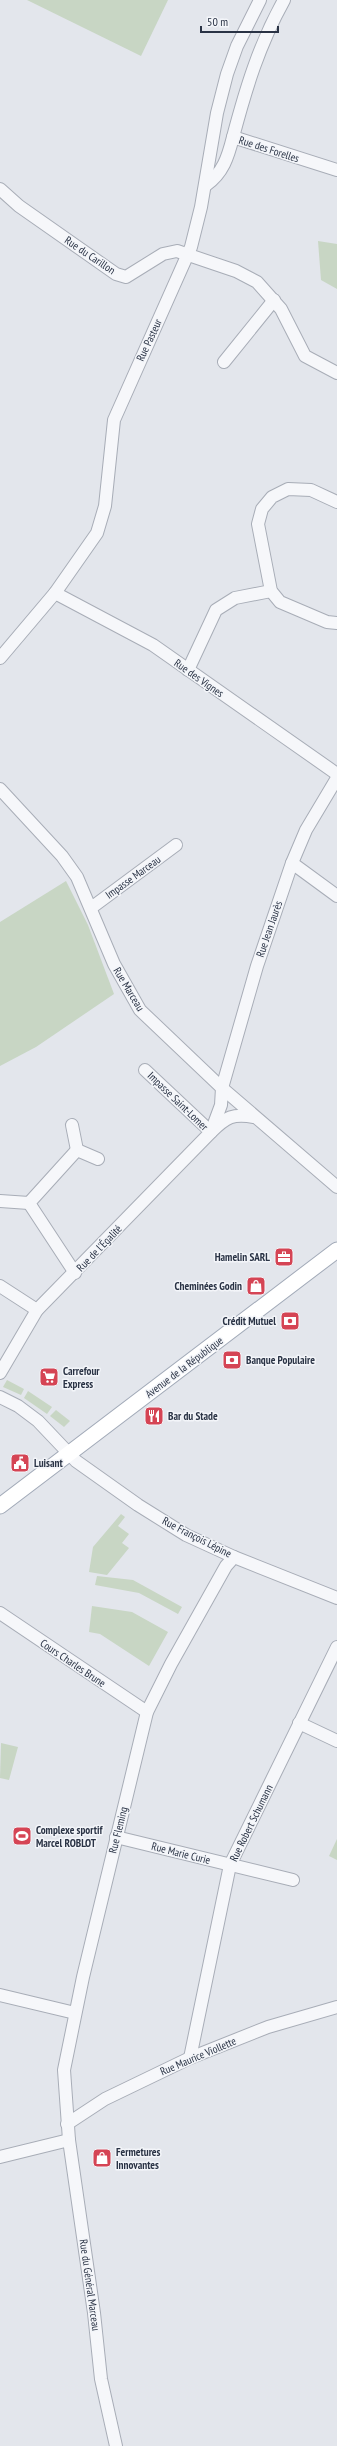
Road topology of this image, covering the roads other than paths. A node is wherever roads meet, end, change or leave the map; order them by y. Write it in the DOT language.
graph roads {
  1 [pos="260,0"];
  2 [pos="284,0"];
  3 [pos="233,137"];
  4 [pos="337,170"];
  5 [pos="206,185"];
  6 [pos="0,189"];
  7 [pos="188,255"];
  8 [pos="274,300"];
  9 [pos="224,362"];
  10 [pos="337,373"];
  11 [pos="337,502"];
  12 [pos="272,591"];
  13 [pos="55,593"];
  14 [pos="337,623"];
  15 [pos="0,658"];
  16 [pos="188,670"];
  17 [pos="337,774"];
  18 [pos="337,778"];
  19 [pos="0,788"];
  20 [pos="176,845"];
  21 [pos="292,864"];
  22 [pos="337,896"];
  23 [pos="91,908"];
  24 [pos="145,1070"];
  25 [pos="222,1088"];
  26 [pos="256,1117"];
  27 [pos="72,1125"];
  28 [pos="211,1132"];
  29 [pos="76,1150"];
  30 [pos="98,1159"];
  31 [pos="337,1187"];
  32 [pos="0,1201"];
  33 [pos="29,1203"];
  34 [pos="337,1250"];
  35 [pos="75,1273"];
  36 [pos="0,1286"];
  37 [pos="37,1310"];
  38 [pos="0,1373"];
  39 [pos="0,1397"];
  40 [pos="69,1454"];
  41 [pos="0,1506"];
  42 [pos="234,1557"];
  43 [pos="337,1598"];
  44 [pos="0,1613"];
  45 [pos="337,1647"];
  46 [pos="147,1712"];
  47 [pos="299,1722"];
  48 [pos="337,1741"];
  49 [pos="116,1837"];
  50 [pos="230,1865"];
  51 [pos="293,1880"];
  52 [pos="0,1995"];
  53 [pos="337,2007"];
  54 [pos="75,2013"];
  55 [pos="190,2058"];
  56 [pos="67,2124"];
  57 [pos="69,2140"];
  58 [pos="0,2157"];
  59 [pos="116,2446"];
  1 -- 5 [label="street, Rue Pasteur"];
  2 -- 3 [label="street"];
  3 -- 4 [label="street, Rue des Forelles"];
  3 -- 5 [label="street, Rue des Forelles"];
  5 -- 7 [label="street, Rue Pasteur"];
  6 -- 7 [label="street, Rue du Carillon"];
  7 -- 8 [label="street, Rue du Carillon"];
  7 -- 13 [label="street, Rue Pasteur"];
  8 -- 9 [label="street"];
  8 -- 10 [label="street, Rue du Carillon"];
  11 -- 12 [label="street"];
  12 -- 14 [label="street"];
  12 -- 16 [label="street"];
  13 -- 15 [label="street, Rue Pasteur"];
  13 -- 16 [label="street, Rue des Vignes"];
  16 -- 17 [label="street, Rue des Vignes"];
  18 -- 21 [label="street, Rue Jean Jaurès"];
  19 -- 23 [label="street, Rue Marceau"];
  20 -- 23 [label="street, Impasse Marceau"];
  21 -- 22 [label="street"];
  21 -- 25 [label="street, Rue Jean Jaurès"];
  23 -- 25 [label="street, Rue Marceau"];
  24 -- 28 [label="street, Impasse Saint-Lomer"];
  25 -- 26 [label="street, Rue Marceau"];
  25 -- 28 [label="street, Rue de l'Égalité"];
  26 -- 28 [label="street, Rue de l'Égalité"];
  26 -- 31 [label="street, Rue Marceau"];
  27 -- 29 [label="street"];
  28 -- 35 [label="street, Rue de l'Égalité"];
  29 -- 30 [label="street"];
  29 -- 33 [label="street"];
  32 -- 33 [label="street"];
  33 -- 35 [label="street"];
  34 -- 40 [label="main road, Avenue de la République"];
  35 -- 37 [label="street, Rue de l'Égalité"];
  36 -- 37 [label="street"];
  37 -- 38 [label="street, Rue de l'Égalité"];
  39 -- 40 [label="street, Rue François Lépine"];
  40 -- 41 [label="main road, Avenue de la République"];
  40 -- 42 [label="street, Rue François Lépine"];
  42 -- 43 [label="street, Rue François Lépine"];
  42 -- 46 [label="street, Rue Fleming"];
  44 -- 46 [label="street, Cours Charles Brune"];
  45 -- 47 [label="street, Rue Robert Schumann"];
  46 -- 49 [label="street, Rue Fleming"];
  47 -- 48 [label="street"];
  47 -- 50 [label="street, Rue Robert Schumann"];
  49 -- 50 [label="street, Rue Marie Curie"];
  49 -- 54 [label="street, Rue Fleming"];
  50 -- 51 [label="street, Rue Marie Curie"];
  50 -- 55 [label="street, Rue Robert Schumann"];
  52 -- 54 [label="street"];
  53 -- 55 [label="street, Rue Maurice Viollette"];
  54 -- 56 [label="street, Rue Fleming"];
  55 -- 56 [label="street, Rue Maurice Viollette"];
  56 -- 57 [label="street, Rue du Général Marceau"];
  57 -- 58 [label="street"];
  57 -- 59 [label="street, Rue du Général Marceau"];
}
